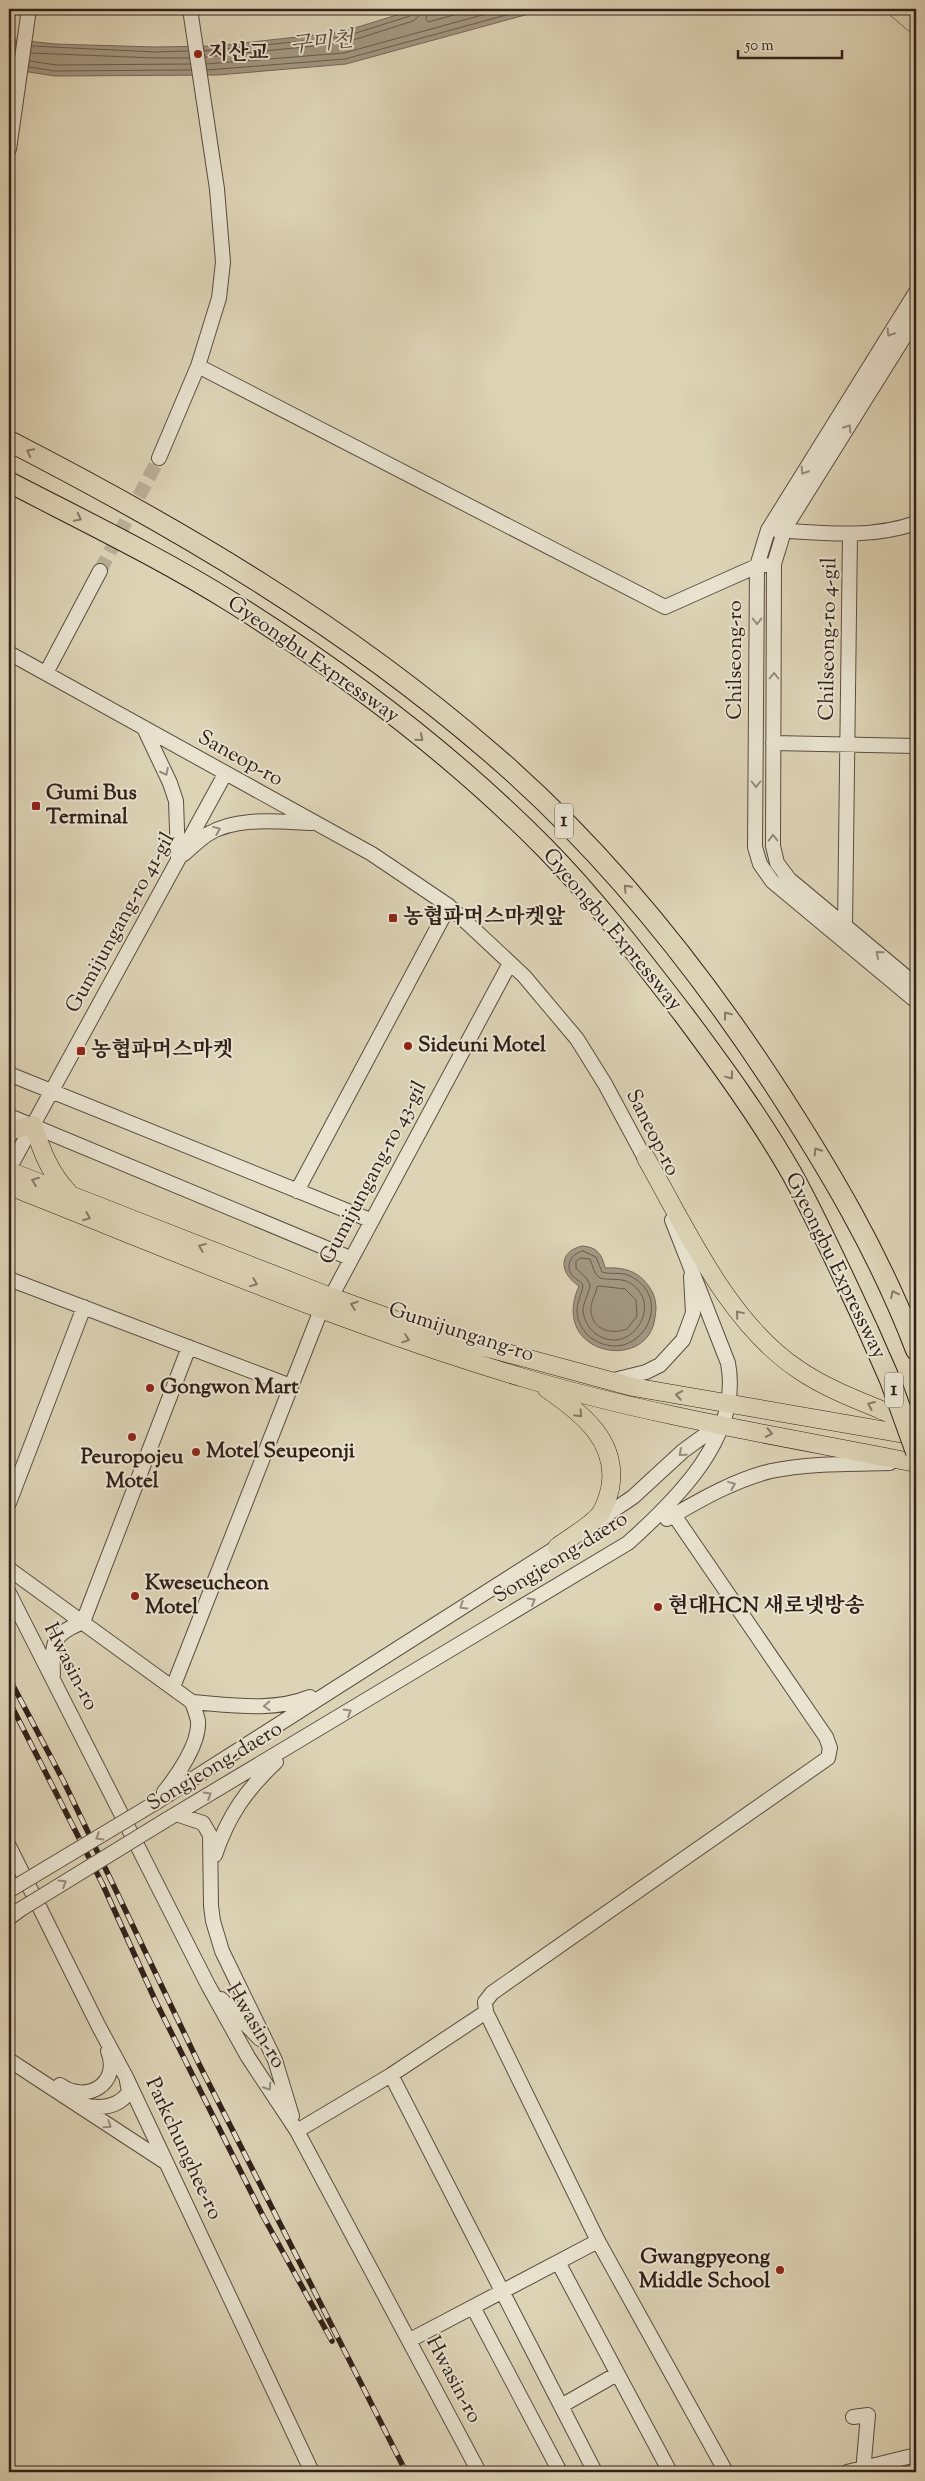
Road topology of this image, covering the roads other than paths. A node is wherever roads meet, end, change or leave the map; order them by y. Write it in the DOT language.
graph roads {
  1 [pos="29,9"];
  2 [pos="190,9"];
  3 [pos="896,9"];
  4 [pos="916,25"];
  5 [pos="9,149"];
  6 [pos="916,292"];
  7 [pos="916,318"];
  8 [pos="198,366"];
  9 [pos="9,441"];
  10 [pos="159,458"];
  11 [pos="9,482"];
  12 [pos="916,523"];
  13 [pos="768,530"];
  14 [pos="784,531"];
  15 [pos="850,534"];
  16 [pos="774,564"];
  17 [pos="757,566"];
  18 [pos="100,571"];
  19 [pos="9,646"];
  20 [pos="9,653"];
  21 [pos="9,658"];
  22 [pos="33,666"];
  23 [pos="46,673"];
  24 [pos="144,728"];
  25 [pos="773,743"];
  26 [pos="848,744"];
  27 [pos="916,746"];
  28 [pos="225,774"];
  29 [pos="315,823"];
  30 [pos="178,859"];
  31 [pos="449,906"];
  32 [pos="845,926"];
  33 [pos="510,963"];
  34 [pos="916,985"];
  35 [pos="916,1002"];
  36 [pos="9,1074"];
  37 [pos="52,1091"];
  38 [pos="9,1116"];
  39 [pos="33,1125"];
  40 [pos="9,1131"];
  41 [pos="646,1158"];
  42 [pos="9,1170"];
  43 [pos="9,1186"];
  44 [pos="296,1191"];
  45 [pos="71,1195"];
  46 [pos="370,1220"];
  47 [pos="350,1258"];
  48 [pos="690,1260"];
  49 [pos="9,1279"];
  50 [pos="326,1303"];
  51 [pos="84,1307"];
  52 [pos="914,1344"];
  53 [pos="189,1347"];
  54 [pos="524,1378"];
  55 [pos="610,1381"];
  56 [pos="291,1386"];
  57 [pos="727,1403"];
  58 [pos="721,1424"];
  59 [pos="916,1424"];
  60 [pos="916,1436"];
  61 [pos="914,1459"];
  62 [pos="9,1503"];
  63 [pos="674,1515"];
  64 [pos="628,1543"];
  65 [pos="557,1547"];
  66 [pos="9,1569"];
  67 [pos="9,1593"];
  68 [pos="83,1622"];
  69 [pos="53,1678"];
  70 [pos="173,1687"];
  71 [pos="331,1689"];
  72 [pos="192,1702"];
  73 [pos="295,1743"];
  74 [pos="156,1803"];
  75 [pos="171,1816"];
  76 [pos="9,1846"];
  77 [pos="212,1866"];
  78 [pos="9,1890"];
  79 [pos="9,1918"];
  80 [pos="234,1975"];
  81 [pos="208,1985"];
  82 [pos="486,2012"];
  83 [pos="243,2021"];
  84 [pos="98,2025"];
  85 [pos="9,2049"];
  86 [pos="248,2057"];
  87 [pos="9,2060"];
  88 [pos="275,2060"];
  89 [pos="391,2075"];
  90 [pos="126,2077"];
  91 [pos="73,2098"];
  92 [pos="297,2131"];
  93 [pos="167,2163"];
  94 [pos="598,2241"];
  95 [pos="558,2262"];
  96 [pos="502,2291"];
  97 [pos="473,2307"];
  98 [pos="410,2340"];
  99 [pos="617,2374"];
  100 [pos="561,2406"];
  101 [pos="853,2417"];
  102 [pos="916,2455"];
  103 [pos="863,2470"];
  104 [pos="312,2472"];
  105 [pos="479,2472"];
  106 [pos="560,2472"];
  107 [pos="595,2472"];
  108 [pos="670,2472"];
  109 [pos="726,2472"];
  110 [pos="847,2472"];
  1 -- 5 [label="street"];
  2 -- 8 [label="street"];
  3 -- 4 [label="main road"];
  6 -- 13 [label="street, Chilseong-ro, one-way"];
  14 -- 7 [label="street, Chilseong-ro, one-way"];
  8 -- 10 [label="street"];
  8 -- 17 [label="street"];
  52 -- 9 [label="highway, Gyeongbu Expressway / 1, one-way"];
  11 -- 61 [label="highway, Gyeongbu Expressway / 1, one-way, bridge"];
  12 -- 15 [label="street"];
  13 -- 14 [label="street"];
  13 -- 17 [label="street, Chilseong-ro"];
  14 -- 15 [label="street"];
  14 -- 16 [label="street, Chilseong-ro"];
  15 -- 26 [label="street, Chilseong-ro 4-gil"];
  16 -- 17 [label="street"];
  25 -- 16 [label="street, Chilseong-ro, one-way"];
  17 -- 35 [label="street, Chilseong-ro, one-way"];
  18 -- 23 [label="street"];
  19 -- 22 [label="street"];
  20 -- 22 [label="street, Saneop-ro"];
  21 -- 22 [label="street"];
  22 -- 23 [label="street, Saneop-ro"];
  23 -- 24 [label="street, Saneop-ro"];
  24 -- 28 [label="street, Saneop-ro"];
  24 -- 30 [label="street, one-way"];
  25 -- 26 [label="street, Chilseong-ro 4-gil"];
  32 -- 25 [label="street, Chilseong-ro, one-way"];
  26 -- 27 [label="street, Chilseong-ro 4-gil"];
  26 -- 32 [label="street"];
  28 -- 29 [label="street, Saneop-ro"];
  28 -- 30 [label="street, Gumijungang-ro 41-gil"];
  30 -- 29 [label="street, one-way"];
  29 -- 31 [label="street, Saneop-ro"];
  30 -- 37 [label="street, Gumijungang-ro 41-gil"];
  31 -- 33 [label="street, Saneop-ro"];
  31 -- 44 [label="street"];
  34 -- 32 [label="street, Chilseong-ro, one-way"];
  33 -- 41 [label="street, Saneop-ro"];
  33 -- 46 [label="street, Gumijungang-ro 43-gil"];
  36 -- 37 [label="street"];
  37 -- 39 [label="street, Gumijungang-ro 41-gil"];
  37 -- 44 [label="street"];
  38 -- 39 [label="street"];
  39 -- 40 [label="main road"];
  39 -- 42 [label="street, Gumijungang-ro 41-gil"];
  39 -- 45 [label="main road"];
  39 -- 47 [label="street"];
  41 -- 48 [label="street, Saneop-ro"];
  59 -- 41 [label="main road, one-way"];
  45 -- 42 [label="main road, Gumijungang-ro, one-way"];
  43 -- 50 [label="main road, Gumijungang-ro, one-way"];
  44 -- 46 [label="street"];
  50 -- 45 [label="main road, Gumijungang-ro, one-way"];
  46 -- 47 [label="street, Gumijungang-ro 43-gil"];
  47 -- 50 [label="street, Gumijungang-ro 43-gil"];
  48 -- 55 [label="street"];
  48 -- 57 [label="street, Saneop-ro"];
  49 -- 51 [label="street"];
  50 -- 54 [label="main road, Gumijungang-ro, one-way"];
  55 -- 50 [label="main road, Gumijungang-ro, one-way"];
  50 -- 56 [label="street, Gumijungang-ro 43-gil"];
  51 -- 53 [label="street"];
  51 -- 62 [label="street"];
  53 -- 56 [label="street"];
  53 -- 68 [label="street"];
  54 -- 58 [label="main road, Gumijungang-ro"];
  54 -- 65 [label="main road, one-way"];
  57 -- 55 [label="main road, Gumijungang-ro, one-way"];
  56 -- 70 [label="street, Gumijungang-ro 43-gil"];
  57 -- 58 [label="street, Saneop-ro"];
  57 -- 60 [label="main road, Gumijungang-ro"];
  58 -- 61 [label="main road, Gumijungang-ro, one-way"];
  58 -- 64 [label="street, Songjeong-daero"];
  58 -- 65 [label="street, Songjeong-daero, one-way"];
  63 -- 61 [label="street, one-way"];
  63 -- 64 [label="street"];
  63 -- 82 [label="street"];
  73 -- 64 [label="street, Songjeong-daero, one-way"];
  65 -- 71 [label="street, Songjeong-daero, one-way"];
  66 -- 68 [label="street"];
  67 -- 69 [label="street, Hwasin-ro"];
  68 -- 69 [label="street"];
  68 -- 70 [label="street"];
  69 -- 81 [label="street, Hwasin-ro"];
  70 -- 72 [label="street"];
  71 -- 72 [label="street, one-way"];
  71 -- 74 [label="street, Songjeong-daero"];
  72 -- 74 [label="street"];
  75 -- 73 [label="street, Songjeong-daero, one-way"];
  73 -- 77 [label="street"];
  74 -- 78 [label="street, Songjeong-daero, one-way, bridge"];
  75 -- 77 [label="street"];
  79 -- 75 [label="street, Songjeong-daero, one-way, bridge"];
  76 -- 84 [label="street, Parkchunghee-ro"];
  77 -- 80 [label="street"];
  80 -- 83 [label="street"];
  80 -- 88 [label="street"];
  81 -- 83 [label="street"];
  81 -- 86 [label="street, Hwasin-ro"];
  82 -- 89 [label="street"];
  82 -- 94 [label="street"];
  83 -- 86 [label="street"];
  83 -- 88 [label="street"];
  84 -- 90 [label="street, Parkchunghee-ro"];
  84 -- 91 [label="street"];
  85 -- 91 [label="street"];
  86 -- 92 [label="street, Hwasin-ro, one-way"];
  87 -- 91 [label="street"];
  88 -- 92 [label="street"];
  89 -- 92 [label="street"];
  89 -- 96 [label="street"];
  90 -- 91 [label="street"];
  90 -- 93 [label="street, Parkchunghee-ro"];
  91 -- 93 [label="street, one-way"];
  92 -- 98 [label="street, Hwasin-ro"];
  93 -- 104 [label="street, Parkchunghee-ro"];
  94 -- 95 [label="street"];
  94 -- 109 [label="street"];
  95 -- 96 [label="street"];
  95 -- 99 [label="street"];
  96 -- 97 [label="street"];
  96 -- 100 [label="street"];
  97 -- 98 [label="street"];
  97 -- 106 [label="street"];
  98 -- 105 [label="street, Hwasin-ro"];
  99 -- 100 [label="street"];
  99 -- 108 [label="street"];
  100 -- 107 [label="street"];
  101 -- 103 [label="street"];
  102 -- 103 [label="street"];
  103 -- 110 [label="street"];
}
